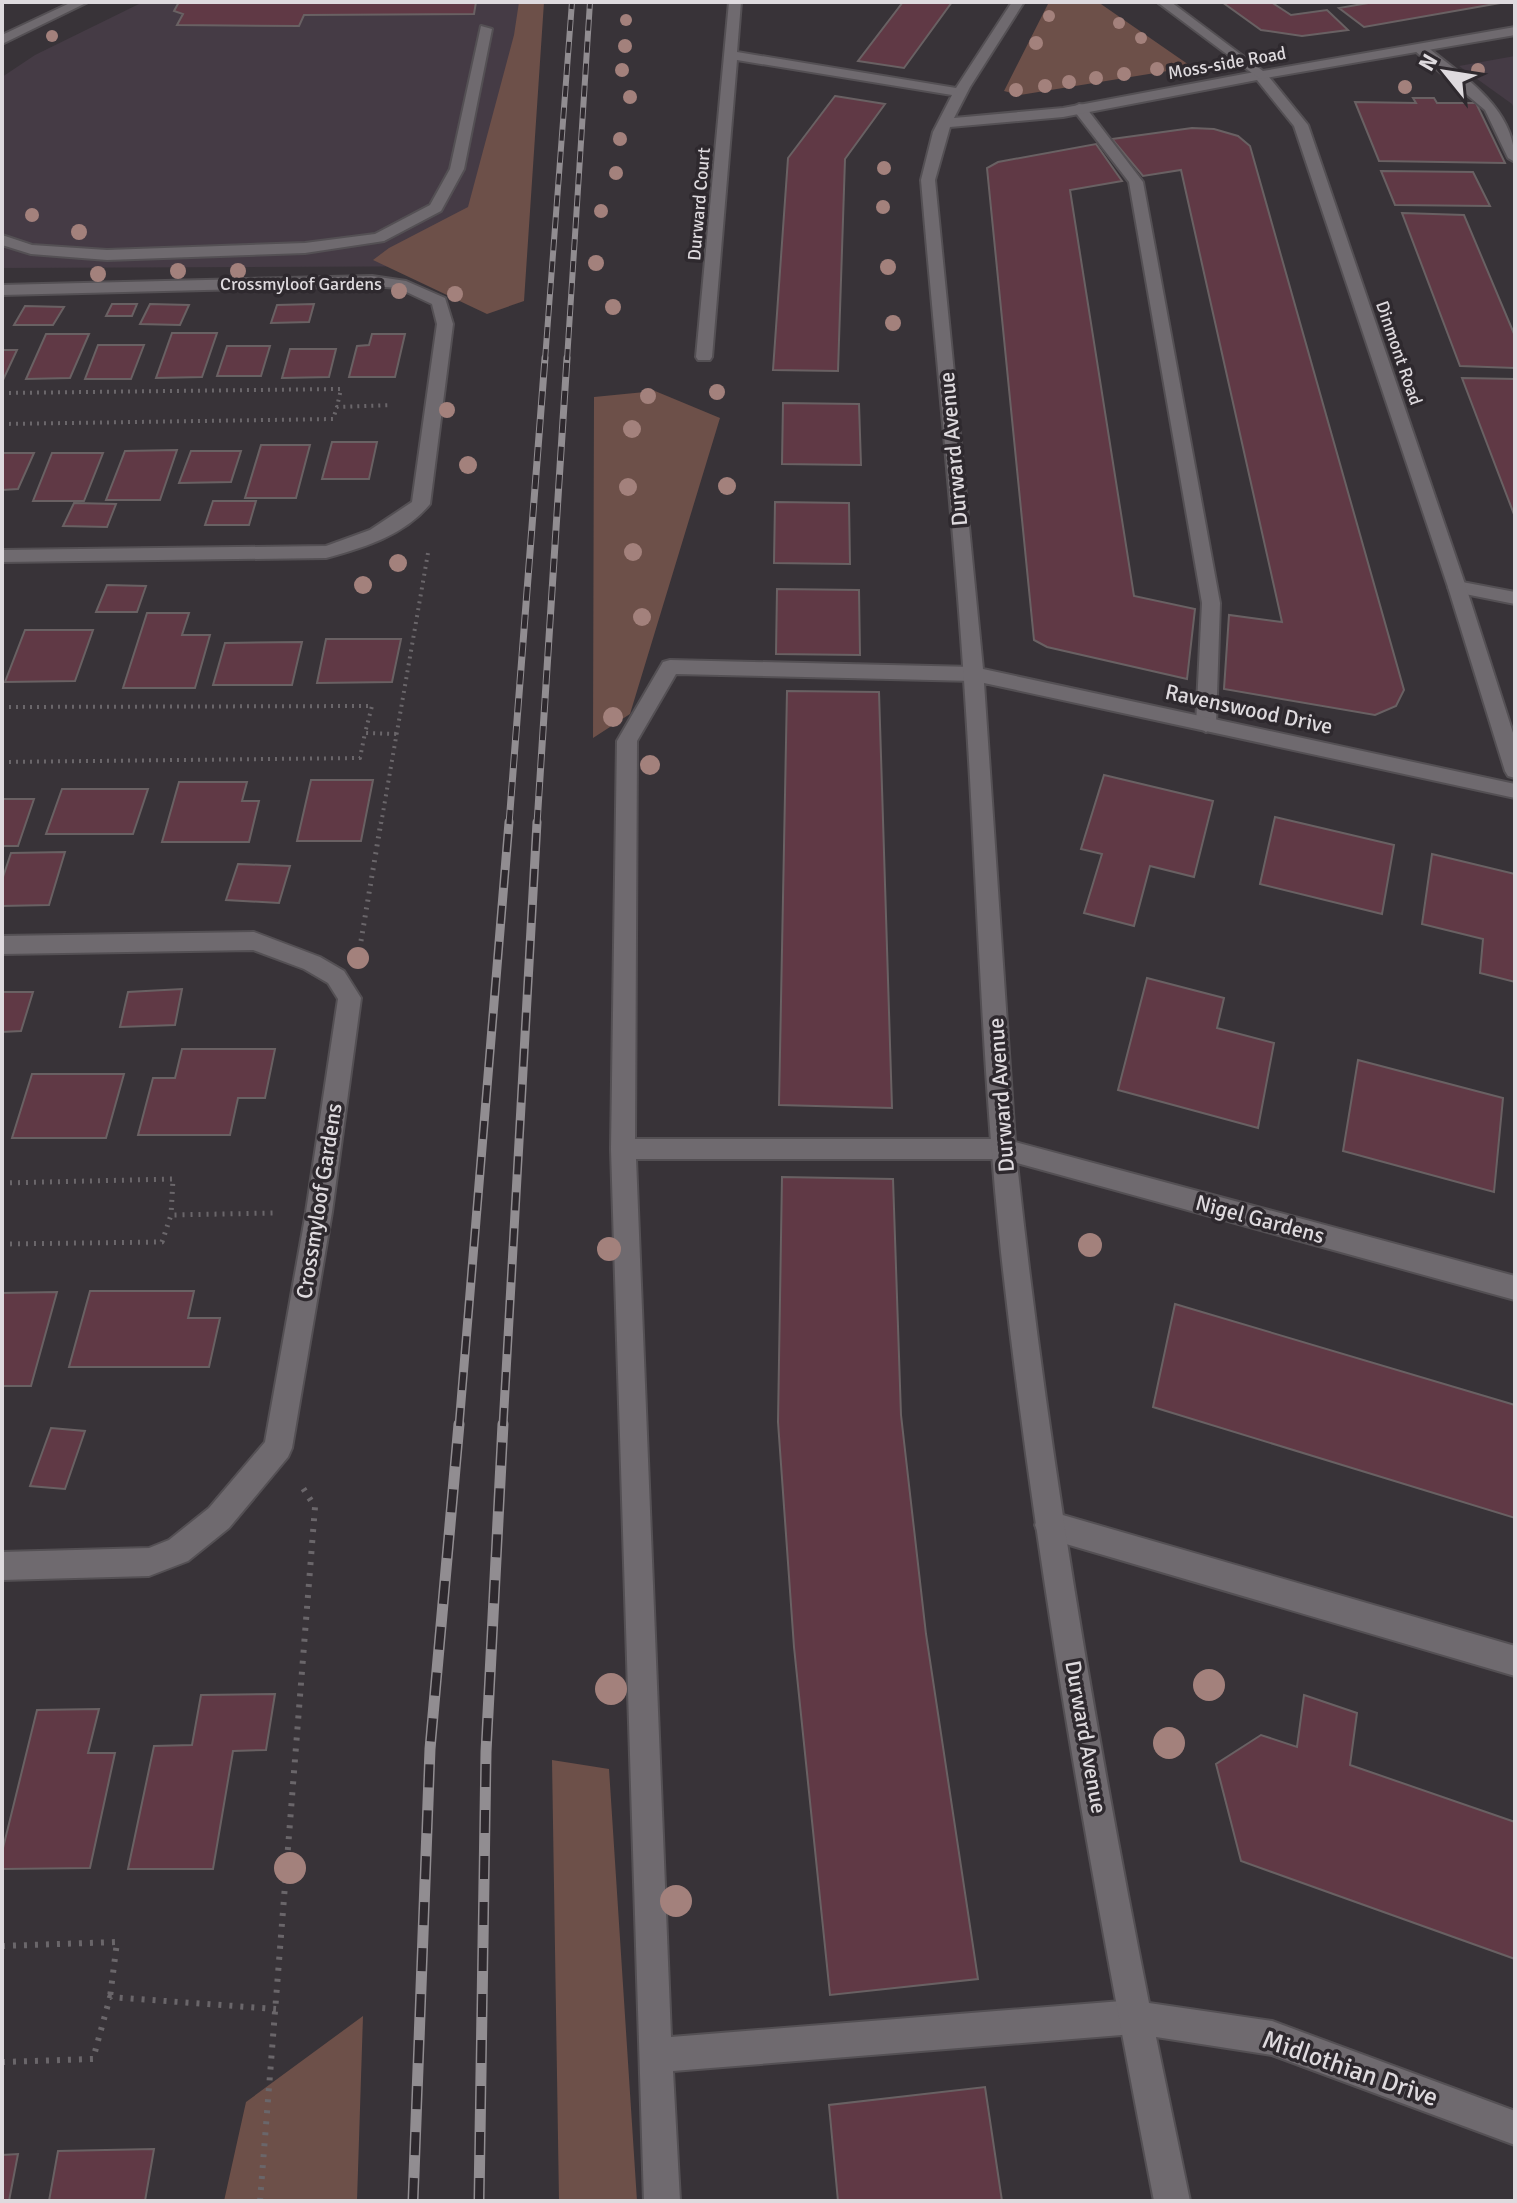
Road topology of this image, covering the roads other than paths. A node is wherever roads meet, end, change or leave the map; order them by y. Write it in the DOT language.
graph roads {
  1 [pos="82,2"];
  2 [pos="735,2"];
  3 [pos="1018,2"];
  4 [pos="1163,2"];
  5 [pos="486,29"];
  6 [pos="1515,31"];
  7 [pos="2,40"];
  8 [pos="1420,48"];
  9 [pos="730,55"];
  10 [pos="1260,75"];
  11 [pos="962,93"];
  12 [pos="1079,108"];
  13 [pos="944,123"];
  14 [pos="1515,158"];
  15 [pos="2,240"];
  16 [pos="2,290"];
  17 [pos="704,357"];
  18 [pos="2,556"];
  19 [pos="1457,587"];
  20 [pos="1515,598"];
  21 [pos="974,674"];
  22 [pos="1206,725"];
  23 [pos="1515,771"];
  24 [pos="1515,791"];
  25 [pos="2,945"];
  26 [pos="623,1149"];
  27 [pos="1004,1149"];
  28 [pos="1515,1288"];
  29 [pos="1049,1525"];
  30 [pos="2,1566"];
  31 [pos="1515,1661"];
  32 [pos="1134,2017"];
  33 [pos="655,2055"];
  34 [pos="1515,2128"];
  35 [pos="662,2201"];
  36 [pos="1172,2201"];
  1 -- 7 [label="street"];
  2 -- 9 [label="street, Durward Court"];
  3 -- 11 [label="street, Durward Avenue"];
  4 -- 10 [label="street, Dinmont Road"];
  5 -- 15 [label="street"];
  6 -- 8 [label="street, Moss-side Road"];
  8 -- 10 [label="street, Moss-side Road"];
  8 -- 14 [label="street"];
  9 -- 11 [label="street"];
  9 -- 17 [label="street, Durward Court"];
  10 -- 12 [label="street, Moss-side Road"];
  10 -- 19 [label="street, Dinmont Road"];
  11 -- 13 [label="street, Durward Avenue"];
  12 -- 13 [label="street, Moss-side Road"];
  12 -- 22 [label="street"];
  13 -- 21 [label="street, Durward Avenue"];
  16 -- 18 [label="street, Crossmyloof Gardens"];
  19 -- 20 [label="street"];
  19 -- 23 [label="street, Dinmont Road"];
  21 -- 22 [label="street, Ravenswood Drive"];
  21 -- 26 [label="street, Ravenswood Drive"];
  21 -- 27 [label="street, Durward Avenue"];
  22 -- 24 [label="street, Ravenswood Drive"];
  25 -- 30 [label="street, Crossmyloof Gardens"];
  26 -- 27 [label="street, Nigel Gardens"];
  26 -- 33 [label="street"];
  27 -- 28 [label="street, Nigel Gardens"];
  27 -- 29 [label="street, Durward Avenue"];
  29 -- 31 [label="street"];
  29 -- 32 [label="street, Durward Avenue"];
  32 -- 33 [label="street, Midlothian Drive"];
  32 -- 34 [label="street, Midlothian Drive"];
  32 -- 36 [label="street, Durward Avenue"];
  33 -- 35 [label="street"];
}
